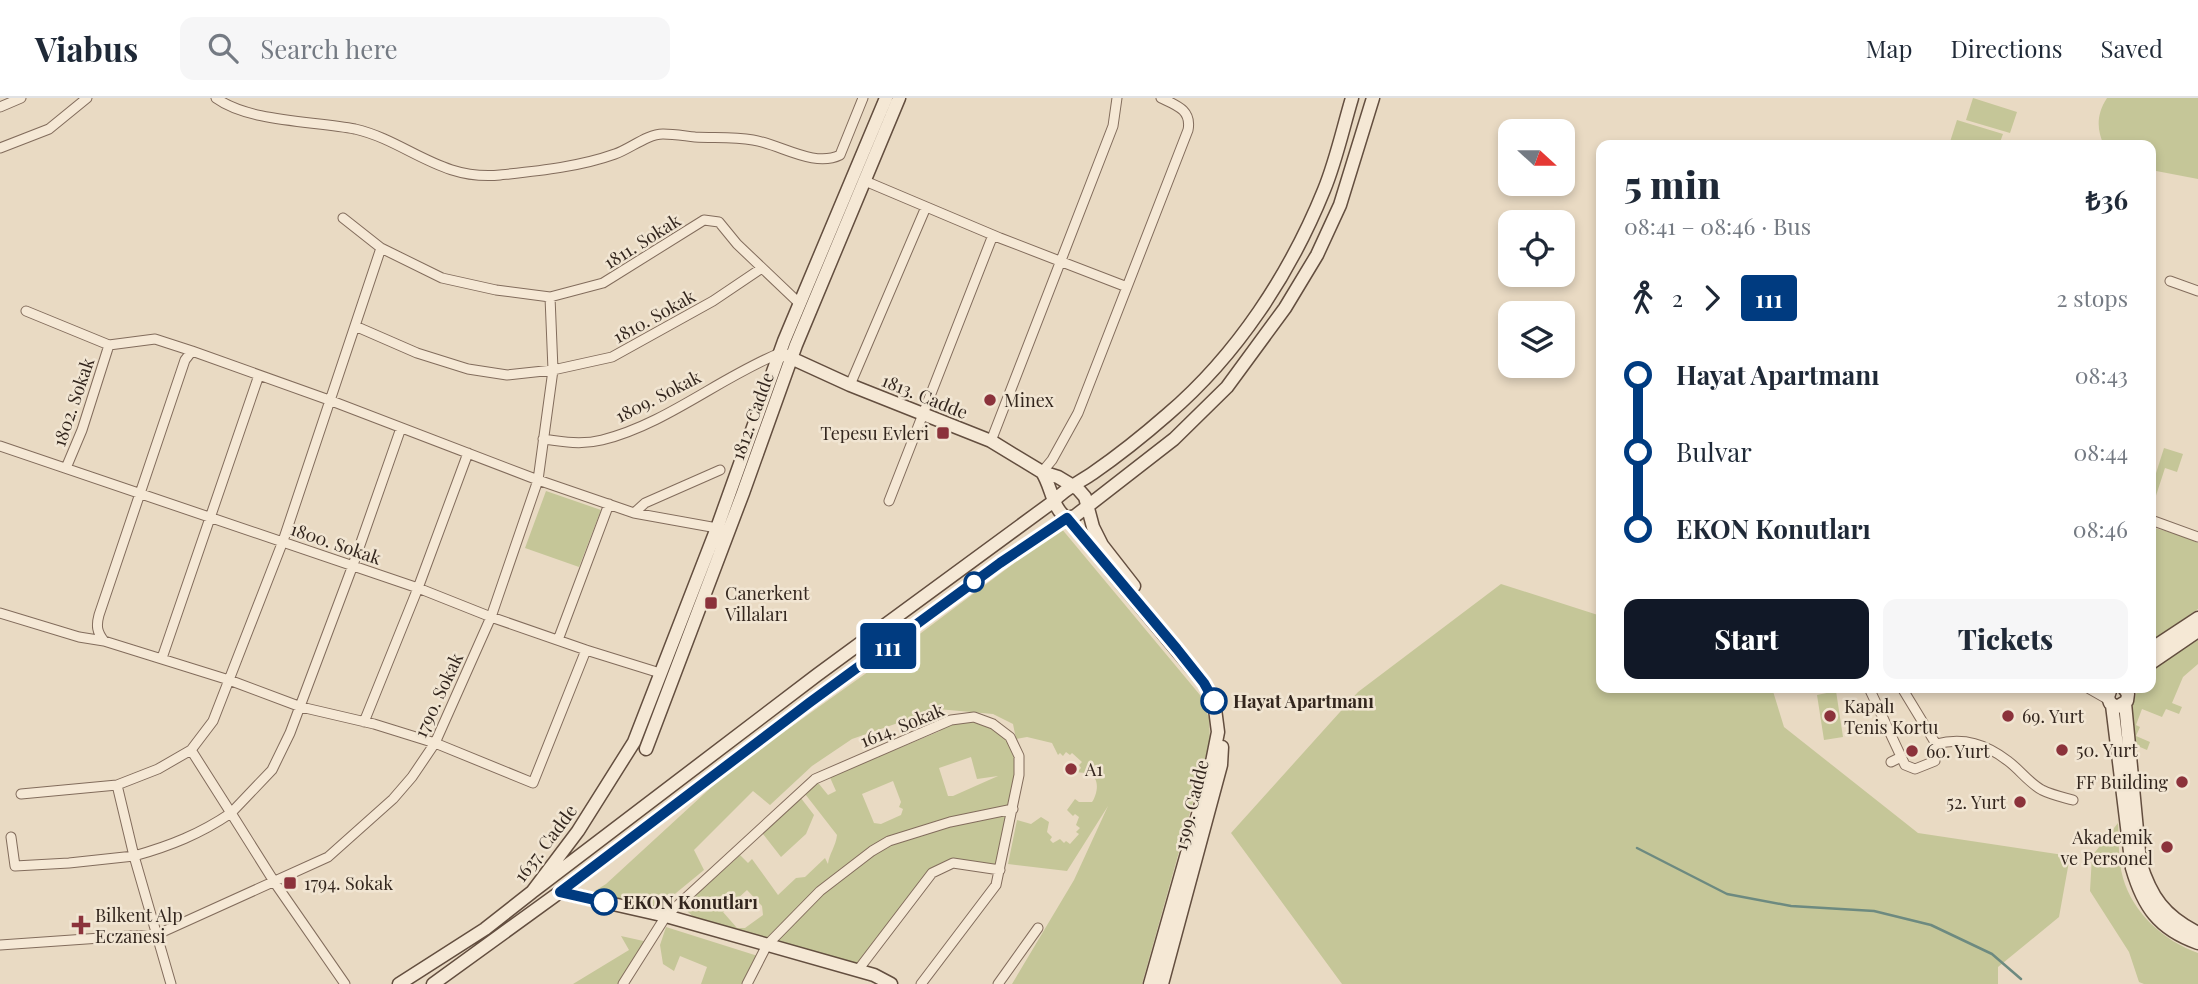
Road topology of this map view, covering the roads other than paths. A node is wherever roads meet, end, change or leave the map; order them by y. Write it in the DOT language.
graph roads {
  1 [pos="21,98"];
  2 [pos="87,98"];
  3 [pos="216,98"];
  4 [pos="863,98"];
  5 [pos="886,98"];
  6 [pos="899,98"];
  7 [pos="1116,98"];
  8 [pos="1160,98"];
  9 [pos="1352,98"];
  10 [pos="1373,98"];
  11 [pos="0,107"];
  12 [pos="0,148"];
  13 [pos="865,181"];
  14 [pos="926,207"];
  15 [pos="343,218"];
  16 [pos="993,235"];
  17 [pos="381,248"];
  18 [pos="1062,261"];
  19 [pos="762,268"];
  20 [pos="2170,281"];
  21 [pos="1127,287"];
  22 [pos="2198,290"];
  23 [pos="550,298"];
  24 [pos="800,304"];
  25 [pos="26,311"];
  26 [pos="355,326"];
  27 [pos="109,345"];
  28 [pos="192,352"];
  29 [pos="785,356"];
  30 [pos="553,370"];
  31 [pos="259,375"];
  32 [pos="850,386"];
  33 [pos="329,400"];
  34 [pos="922,413"];
  35 [pos="401,428"];
  36 [pos="543,439"];
  37 [pos="991,441"];
  38 [pos="0,446"];
  39 [pos="468,453"];
  40 [pos="66,468"];
  41 [pos="720,470"];
  42 [pos="1042,472"];
  43 [pos="538,480"];
  44 [pos="1074,487"];
  45 [pos="141,494"];
  46 [pos="889,501"];
  47 [pos="1054,501"];
  48 [pos="609,504"];
  49 [pos="1087,504"];
  50 [pos="634,513"];
  51 [pos="208,517"];
  52 [pos="1067,518"];
  53 [pos="2156,522"];
  54 [pos="717,528"];
  55 [pos="2198,537"];
  56 [pos="283,541"];
  57 [pos="353,565"];
  58 [pos="418,588"];
  59 [pos="0,613"];
  60 [pos="491,617"];
  61 [pos="2198,618"];
  62 [pos="2198,631"];
  63 [pos="558,640"];
  64 [pos="104,641"];
  65 [pos="2156,646"];
  66 [pos="586,650"];
  67 [pos="162,657"];
  68 [pos="2156,660"];
  69 [pos="660,673"];
  70 [pos="674,677"];
  71 [pos="229,680"];
  72 [pos="1872,693"];
  73 [pos="1905,693"];
  74 [pos="2120,695"];
  75 [pos="302,707"];
  76 [pos="364,722"];
  77 [pos="435,743"];
  78 [pos="1937,744"];
  79 [pos="646,749"];
  80 [pos="191,750"];
  81 [pos="1902,757"];
  82 [pos="1891,762"];
  83 [pos="117,785"];
  84 [pos="21,794"];
  85 [pos="2073,800"];
  86 [pos="1013,809"];
  87 [pos="231,813"];
  88 [pos="11,837"];
  89 [pos="134,856"];
  90 [pos="1000,870"];
  91 [pos="275,883"];
  92 [pos="532,892"];
  93 [pos="560,892"];
  94 [pos="666,916"];
  95 [pos="1038,928"];
  96 [pos="2198,933"];
  97 [pos="158,934"];
  98 [pos="2198,943"];
  99 [pos="0,945"];
  100 [pos="767,945"];
  101 [pos="858,970"];
  102 [pos="171,984"];
  103 [pos="345,984"];
  104 [pos="399,984"];
  105 [pos="433,984"];
  106 [pos="623,984"];
  107 [pos="747,984"];
  108 [pos="891,984"];
  109 [pos="921,984"];
  110 [pos="999,984"];
  111 [pos="1150,984"];
  112 [pos="1161,984"];
  1 -- 11 [label="street"];
  2 -- 12 [label="street"];
  3 -- 4 [label="street"];
  5 -- 24 [label="street, 1812. Cadde"];
  6 -- 13 [label="street, 1812. Cadde"];
  7 -- 18 [label="street"];
  8 -- 21 [label="street"];
  9 -- 44 [label="street"];
  10 -- 49 [label="street"];
  13 -- 14 [label="street"];
  13 -- 29 [label="street, 1812. Cadde"];
  14 -- 16 [label="street"];
  14 -- 32 [label="street"];
  15 -- 17 [label="street"];
  16 -- 18 [label="street"];
  16 -- 34 [label="street"];
  17 -- 23 [label="street"];
  17 -- 26 [label="street"];
  18 -- 21 [label="street"];
  18 -- 37 [label="street"];
  19 -- 23 [label="street, 1811. Sokak"];
  19 -- 24 [label="street, 1811. Sokak"];
  19 -- 30 [label="street, 1810. Sokak"];
  20 -- 22 [label="street"];
  21 -- 42 [label="street"];
  23 -- 30 [label="street, 1790. Sokak"];
  24 -- 29 [label="street, 1812. Cadde"];
  25 -- 27 [label="street"];
  26 -- 30 [label="street, 1810. Sokak"];
  26 -- 33 [label="street"];
  27 -- 28 [label="street"];
  27 -- 40 [label="street, 1802. Sokak"];
  28 -- 31 [label="street"];
  28 -- 45 [label="street"];
  29 -- 32 [label="street, 1813. Cadde"];
  29 -- 36 [label="street, 1809. Sokak"];
  29 -- 54 [label="street, 1812. Cadde"];
  29 -- 70 [label="street, 1812. Cadde"];
  30 -- 36 [label="street, 1790. Sokak"];
  31 -- 33 [label="street"];
  31 -- 51 [label="street"];
  32 -- 34 [label="street, 1813. Cadde"];
  33 -- 35 [label="street"];
  33 -- 56 [label="street"];
  34 -- 37 [label="street, 1813. Cadde"];
  34 -- 46 [label="street"];
  35 -- 39 [label="street"];
  35 -- 57 [label="street"];
  36 -- 43 [label="street, 1790. Sokak"];
  37 -- 42 [label="street, 1813. Cadde"];
  38 -- 40 [label="street, 1800. Sokak"];
  39 -- 43 [label="street"];
  39 -- 58 [label="street"];
  40 -- 45 [label="street, 1800. Sokak"];
  41 -- 50 [label="street"];
  42 -- 44 [label="street, 1813. Cadde"];
  42 -- 47 [label="street"];
  43 -- 48 [label="street"];
  43 -- 60 [label="street, 1790. Sokak"];
  44 -- 47 [label="street"];
  44 -- 49 [label="street"];
  45 -- 51 [label="street, 1800. Sokak"];
  45 -- 64 [label="street"];
  47 -- 52 [label="street"];
  47 -- 92 [label="street"];
  48 -- 50 [label="street"];
  48 -- 63 [label="street"];
  49 -- 52 [label="street"];
  49 -- 112 [label="street, 1599. Cadde"];
  50 -- 54 [label="street"];
  51 -- 56 [label="street, 1800. Sokak"];
  51 -- 67 [label="street"];
  52 -- 93 [label="street, 1637. Cadde"];
  52 -- 111 [label="street, 1599. Cadde"];
  53 -- 55 [label="street"];
  54 -- 69 [label="street, 1812. Cadde"];
  56 -- 57 [label="street, 1800. Sokak"];
  56 -- 71 [label="street"];
  57 -- 58 [label="street, 1800. Sokak"];
  57 -- 75 [label="street"];
  58 -- 60 [label="street, 1800. Sokak"];
  58 -- 76 [label="street"];
  59 -- 64 [label="street"];
  60 -- 63 [label="street, 1800. Sokak"];
  60 -- 77 [label="street, 1790. Sokak"];
  61 -- 65 [label="street"];
  62 -- 68 [label="street"];
  63 -- 66 [label="street, 1800. Sokak"];
  64 -- 67 [label="street"];
  66 -- 69 [label="street, 1800. Sokak"];
  66 -- 77 [label="street"];
  67 -- 71 [label="street"];
  69 -- 70 [label="street"];
  69 -- 92 [label="street, 1637. Cadde"];
  70 -- 79 [label="street, 1812. Cadde"];
  71 -- 75 [label="street"];
  71 -- 80 [label="street"];
  72 -- 81 [label="street"];
  73 -- 78 [label="street"];
  74 -- 96 [label="street"];
  74 -- 98 [label="street"];
  75 -- 76 [label="street"];
  75 -- 87 [label="street"];
  76 -- 77 [label="street"];
  77 -- 91 [label="street, 1790. Sokak"];
  78 -- 81 [label="street"];
  78 -- 85 [label="street"];
  80 -- 83 [label="street"];
  80 -- 87 [label="street"];
  81 -- 82 [label="street"];
  83 -- 84 [label="street"];
  83 -- 89 [label="street"];
  86 -- 90 [label="street, 1614. Sokak"];
  86 -- 94 [label="street, 1614. Sokak"];
  86 -- 100 [label="street"];
  87 -- 89 [label="street"];
  87 -- 91 [label="street"];
  88 -- 89 [label="street"];
  89 -- 97 [label="street"];
  90 -- 101 [label="street"];
  90 -- 109 [label="street, 1614. Sokak"];
  91 -- 97 [label="street, 1790. Sokak"];
  91 -- 103 [label="street"];
  92 -- 104 [label="street, 1637. Cadde"];
  93 -- 94 [label="street"];
  93 -- 105 [label="street, 1637. Cadde"];
  94 -- 100 [label="street"];
  94 -- 106 [label="street, 1614. Sokak"];
  95 -- 110 [label="street"];
  97 -- 99 [label="street, 1790. Sokak"];
  97 -- 102 [label="street"];
  100 -- 101 [label="street"];
  100 -- 107 [label="street"];
  101 -- 108 [label="street"];
}
